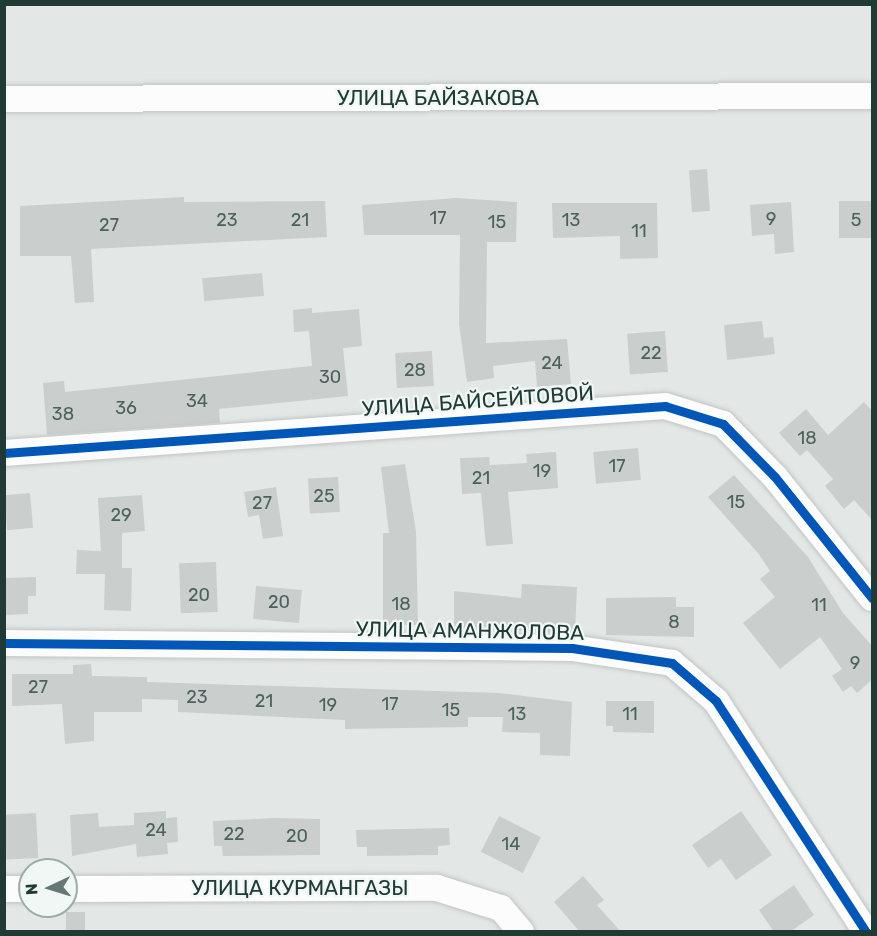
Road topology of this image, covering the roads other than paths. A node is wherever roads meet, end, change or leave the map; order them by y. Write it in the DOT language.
graph roads {
  1 [pos="873,96"];
  2 [pos="4,99"];
  3 [pos="4,453"];
  4 [pos="873,598"];
  5 [pos="4,644"];
  6 [pos="78,889"];
  7 [pos="520,932"];
  8 [pos="866,932"];
  1 -- 2 [label="street, УЛИЦА БАЙЗАКОВА"];
  3 -- 4 [label="street, УЛИЦА БАЙСЕЙТОВОЙ"];
  5 -- 8 [label="street, УЛИЦА АМАНЖОЛОВА"];
  6 -- 7 [label="street, УЛИЦА КУРМАНГАЗЫ"];
}
